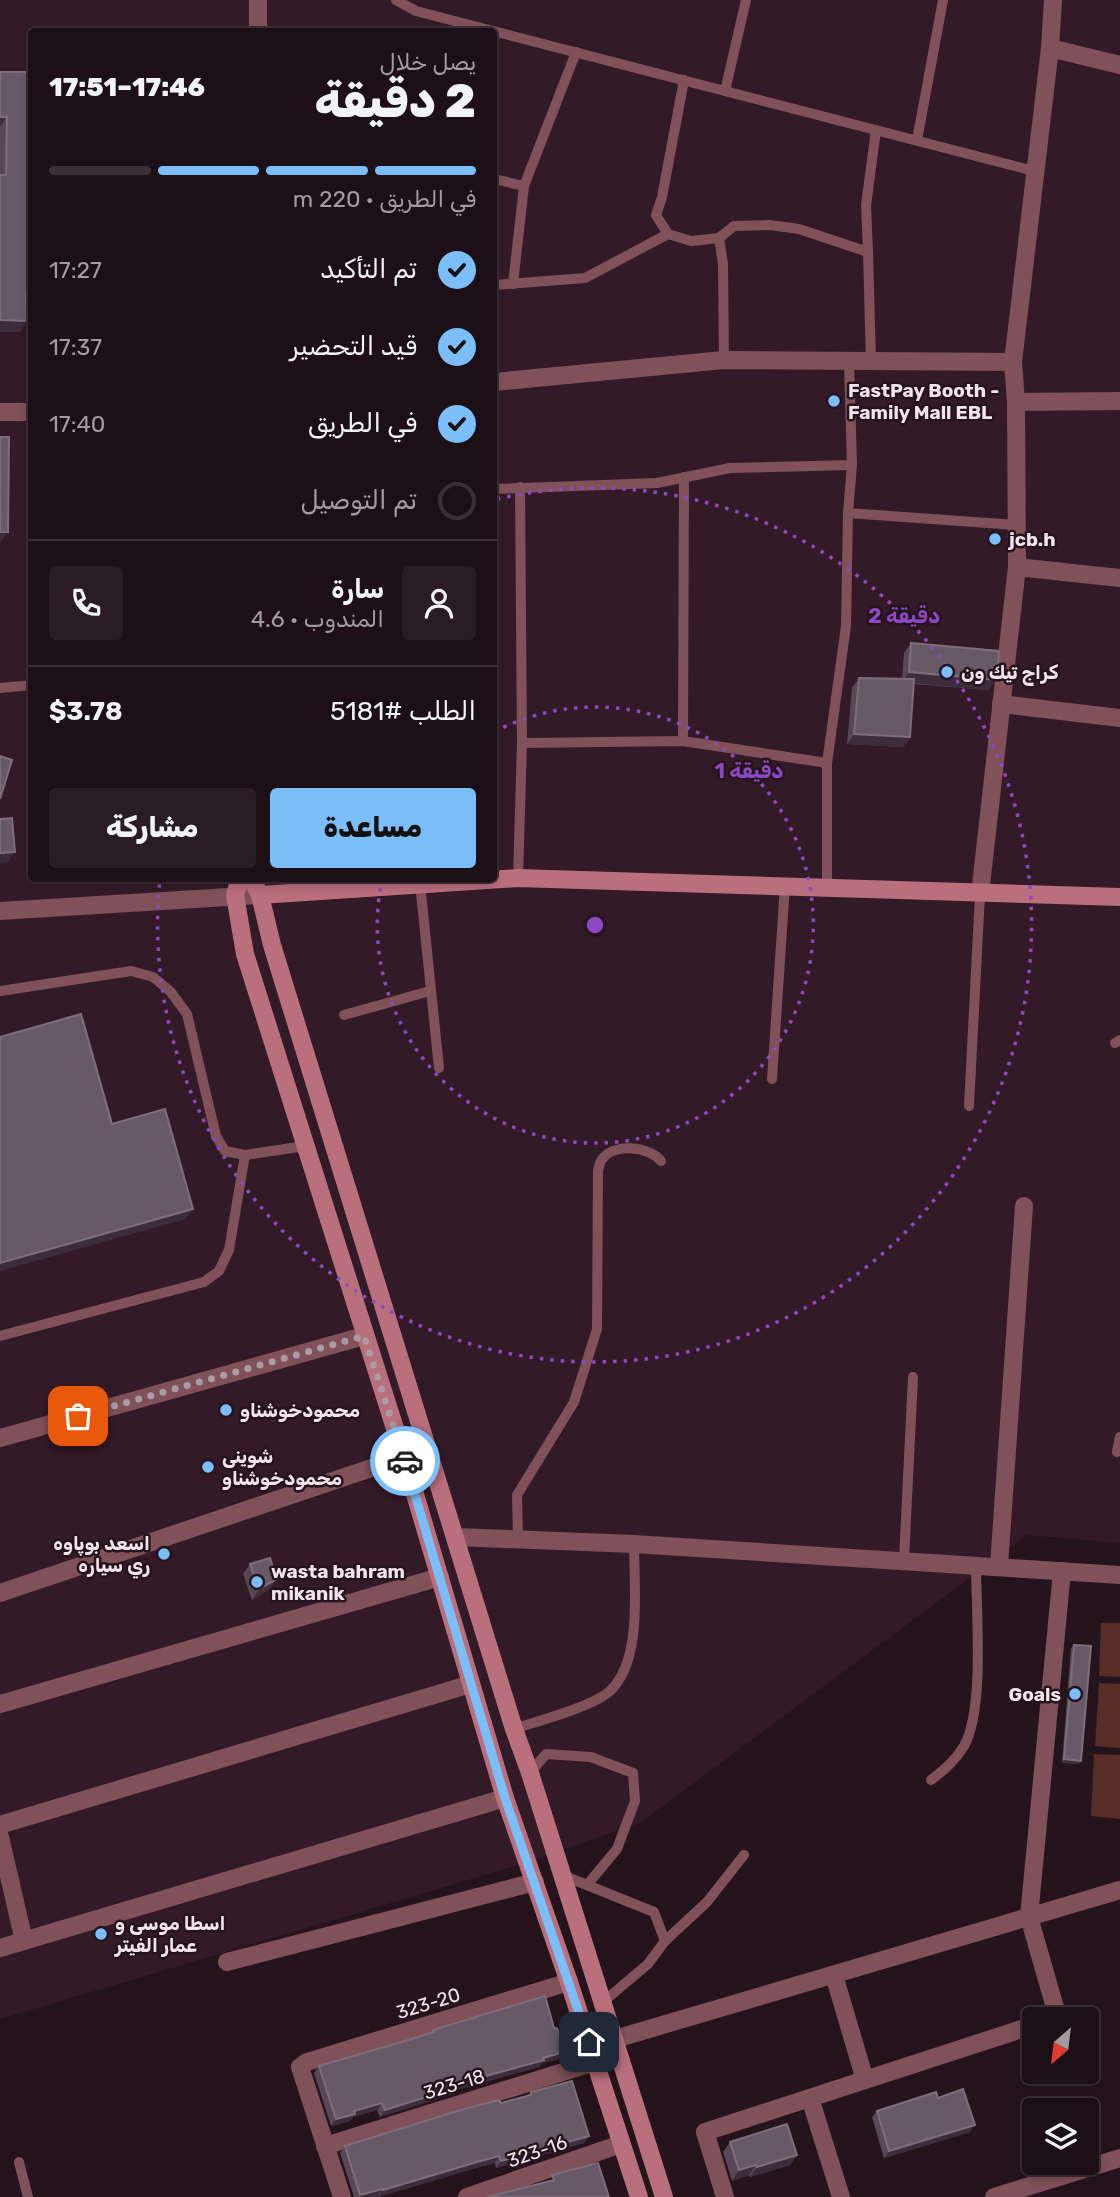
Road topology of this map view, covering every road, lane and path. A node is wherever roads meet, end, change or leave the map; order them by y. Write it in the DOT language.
graph roads {
  1 [pos="258,0"];
  2 [pos="396,0"];
  3 [pos="746,0"];
  4 [pos="943,0"];
  5 [pos="1053,0"];
  6 [pos="258,28"];
  7 [pos="482,28"];
  8 [pos="497,32"];
  9 [pos="1050,48"];
  10 [pos="576,52"];
  11 [pos="1120,65"];
  12 [pos="684,80"];
  13 [pos="724,91"];
  14 [pos="876,130"];
  15 [pos="917,140"];
  16 [pos="1034,171"];
  17 [pos="497,180"];
  18 [pos="524,186"];
  19 [pos="668,234"];
  20 [pos="719,238"];
  21 [pos="868,252"];
  22 [pos="513,284"];
  23 [pos="497,285"];
  24 [pos="724,360"];
  25 [pos="849,362"];
  26 [pos="872,362"];
  27 [pos="1013,362"];
  28 [pos="497,382"];
  29 [pos="1120,401"];
  30 [pos="1016,402"];
  31 [pos="0,412"];
  32 [pos="28,412"];
  33 [pos="852,465"];
  34 [pos="684,477"];
  35 [pos="520,487"];
  36 [pos="497,489"];
  37 [pos="848,513"];
  38 [pos="1016,525"];
  39 [pos="1017,567"];
  40 [pos="1120,578"];
  41 [pos="28,685"];
  42 [pos="0,688"];
  43 [pos="1001,704"];
  44 [pos="1120,718"];
  45 [pos="683,741"];
  46 [pos="522,743"];
  47 [pos="827,763"];
  48 [pos="518,878"];
  49 [pos="497,879"];
  50 [pos="253,882"];
  51 [pos="440,882"];
  52 [pos="420,883"];
  53 [pos="785,885"];
  54 [pos="238,887"];
  55 [pos="827,888"];
  56 [pos="980,894"];
  57 [pos="260,895"];
  58 [pos="1120,897"];
  59 [pos="0,911"];
  60 [pos="272,945"];
  61 [pos="245,954"];
  62 [pos="0,991"];
  63 [pos="430,991"];
  64 [pos="344,1015"];
  65 [pos="439,1068"];
  66 [pos="772,1079"];
  67 [pos="969,1107"];
  68 [pos="305,1146"];
  69 [pos="245,1155"];
  70 [pos="661,1161"];
  71 [pos="1024,1206"];
  72 [pos="0,1336"];
  73 [pos="364,1336"];
  74 [pos="913,1377"];
  75 [pos="1120,1437"];
  76 [pos="0,1438"];
  77 [pos="1117,1452"];
  78 [pos="404,1457"];
  79 [pos="456,1537"];
  80 [pos="519,1539"];
  81 [pos="634,1544"];
  82 [pos="904,1560"];
  83 [pos="975,1565"];
  84 [pos="999,1566"];
  85 [pos="1062,1571"];
  86 [pos="1120,1575"];
  87 [pos="440,1577"];
  88 [pos="0,1592"];
  89 [pos="471,1684"];
  90 [pos="0,1704"];
  91 [pos="514,1729"];
  92 [pos="530,1773"];
  93 [pos="931,1780"];
  94 [pos="505,1798"];
  95 [pos="0,1825"];
  96 [pos="549,1836"];
  97 [pos="0,1837"];
  98 [pos="522,1844"];
  99 [pos="744,1855"];
  100 [pos="562,1875"];
  101 [pos="535,1882"];
  102 [pos="587,1885"];
  103 [pos="1119,1894"];
  104 [pos="1029,1917"];
  105 [pos="24,1941"];
  106 [pos="665,1941"];
  107 [pos="0,1948"];
  108 [pos="228,1962"];
  109 [pos="834,1975"];
  110 [pos="569,1982"];
  111 [pos="603,2002"];
  112 [pos="1055,2007"];
  113 [pos="1022,2029"];
  114 [pos="615,2039"];
  115 [pos="595,2062"];
  116 [pos="865,2080"];
  117 [pos="810,2098"];
  118 [pos="621,2144"];
  119 [pos="325,2146"];
  120 [pos="1120,2158"];
  121 [pos="19,2162"];
  122 [pos="28,2197"];
  123 [pos="342,2197"];
  124 [pos="467,2197"];
  125 [pos="639,2197"];
  126 [pos="664,2197"];
  127 [pos="725,2197"];
  128 [pos="841,2197"];
  129 [pos="993,2197"];
  1 -- 6 [label="street"];
  2 -- 7 [label="lane"];
  3 -- 13 [label="lane"];
  4 -- 15 [label="lane"];
  5 -- 9 [label="street"];
  8 -- 10 [label="lane"];
  9 -- 11 [label="street"];
  9 -- 16 [label="street"];
  10 -- 12 [label="lane"];
  10 -- 18 [label="lane"];
  12 -- 13 [label="lane"];
  12 -- 19 [label="lane"];
  13 -- 14 [label="lane"];
  14 -- 15 [label="lane"];
  14 -- 21 [label="lane"];
  15 -- 16 [label="lane"];
  16 -- 27 [label="street"];
  17 -- 18 [label="lane"];
  18 -- 22 [label="lane"];
  19 -- 20 [label="lane"];
  19 -- 22 [label="lane"];
  20 -- 21 [label="lane"];
  20 -- 24 [label="lane"];
  21 -- 26 [label="lane"];
  22 -- 23 [label="lane"];
  24 -- 25 [label="street"];
  24 -- 28 [label="street"];
  25 -- 26 [label="street"];
  25 -- 33 [label="lane"];
  26 -- 27 [label="street"];
  27 -- 30 [label="street"];
  29 -- 30 [label="street"];
  30 -- 38 [label="street"];
  31 -- 32 [label="street"];
  33 -- 34 [label="lane"];
  33 -- 37 [label="lane"];
  34 -- 35 [label="lane"];
  34 -- 45 [label="lane"];
  35 -- 36 [label="lane"];
  35 -- 46 [label="lane"];
  37 -- 38 [label="lane"];
  37 -- 47 [label="lane"];
  38 -- 39 [label="street"];
  39 -- 40 [label="street"];
  39 -- 43 [label="street"];
  41 -- 42 [label="lane"];
  43 -- 44 [label="street"];
  43 -- 56 [label="street"];
  45 -- 46 [label="lane"];
  45 -- 47 [label="lane"];
  46 -- 48 [label="lane"];
  47 -- 55 [label="lane"];
  48 -- 49 [label="street"];
  48 -- 53 [label="street"];
  50 -- 57 [label="street"];
  51 -- 52 [label="street"];
  52 -- 57 [label="street"];
  52 -- 63 [label="lane"];
  53 -- 55 [label="street"];
  53 -- 66 [label="lane"];
  54 -- 57 [label="street"];
  54 -- 59 [label="street"];
  54 -- 61 [label="street"];
  55 -- 56 [label="street"];
  56 -- 58 [label="street"];
  56 -- 67 [label="lane"];
  57 -- 60 [label="street"];
  60 -- 61 [label="street"];
  60 -- 79 [label="street"];
  61 -- 68 [label="street"];
  62 -- 69 [label="lane"];
  63 -- 64 [label="lane"];
  63 -- 65 [label="lane"];
  68 -- 69 [label="lane"];
  68 -- 73 [label="street"];
  69 -- 72 [label="lane"];
  70 -- 80 [label="lane"];
  71 -- 84 [label="street"];
  73 -- 76 [label="street"];
  73 -- 78 [label="street"];
  74 -- 82 [label="lane"];
  75 -- 77 [label="lane"];
  78 -- 87 [label="street"];
  78 -- 88 [label="street"];
  79 -- 80 [label="street"];
  79 -- 91 [label="street"];
  80 -- 81 [label="street"];
  81 -- 82 [label="street"];
  81 -- 91 [label="lane"];
  82 -- 83 [label="street"];
  83 -- 84 [label="street"];
  83 -- 93 [label="lane"];
  84 -- 85 [label="street"];
  85 -- 86 [label="street"];
  85 -- 104 [label="street"];
  87 -- 89 [label="street"];
  87 -- 90 [label="street"];
  89 -- 94 [label="street"];
  89 -- 95 [label="street"];
  91 -- 92 [label="street"];
  92 -- 96 [label="street"];
  92 -- 102 [label="lane"];
  94 -- 98 [label="street"];
  94 -- 105 [label="street"];
  96 -- 98 [label="street"];
  96 -- 100 [label="street"];
  97 -- 105 [label="street"];
  98 -- 101 [label="street"];
  99 -- 106 [label="lane"];
  100 -- 102 [label="lane"];
  100 -- 111 [label="street"];
  101 -- 108 [label="street"];
  101 -- 110 [label="street"];
  102 -- 106 [label="lane"];
  103 -- 104 [label="street"];
  104 -- 109 [label="street"];
  104 -- 112 [label="street"];
  105 -- 107 [label="street"];
  106 -- 111 [label="lane"];
  109 -- 114 [label="street"];
  109 -- 116 [label="street"];
  110 -- 115 [label="street"];
  110 -- 119 [label="street, 323-20"];
  111 -- 114 [label="street"];
  113 -- 116 [label="street"];
  114 -- 126 [label="street"];
  115 -- 118 [label="street"];
  115 -- 119 [label="street, 323-18"];
  116 -- 117 [label="street"];
  117 -- 127 [label="street"];
  117 -- 128 [label="street"];
  118 -- 124 [label="street, 323-16"];
  118 -- 125 [label="street"];
  119 -- 123 [label="street"];
  120 -- 129 [label="street"];
  121 -- 122 [label="lane"];
}
